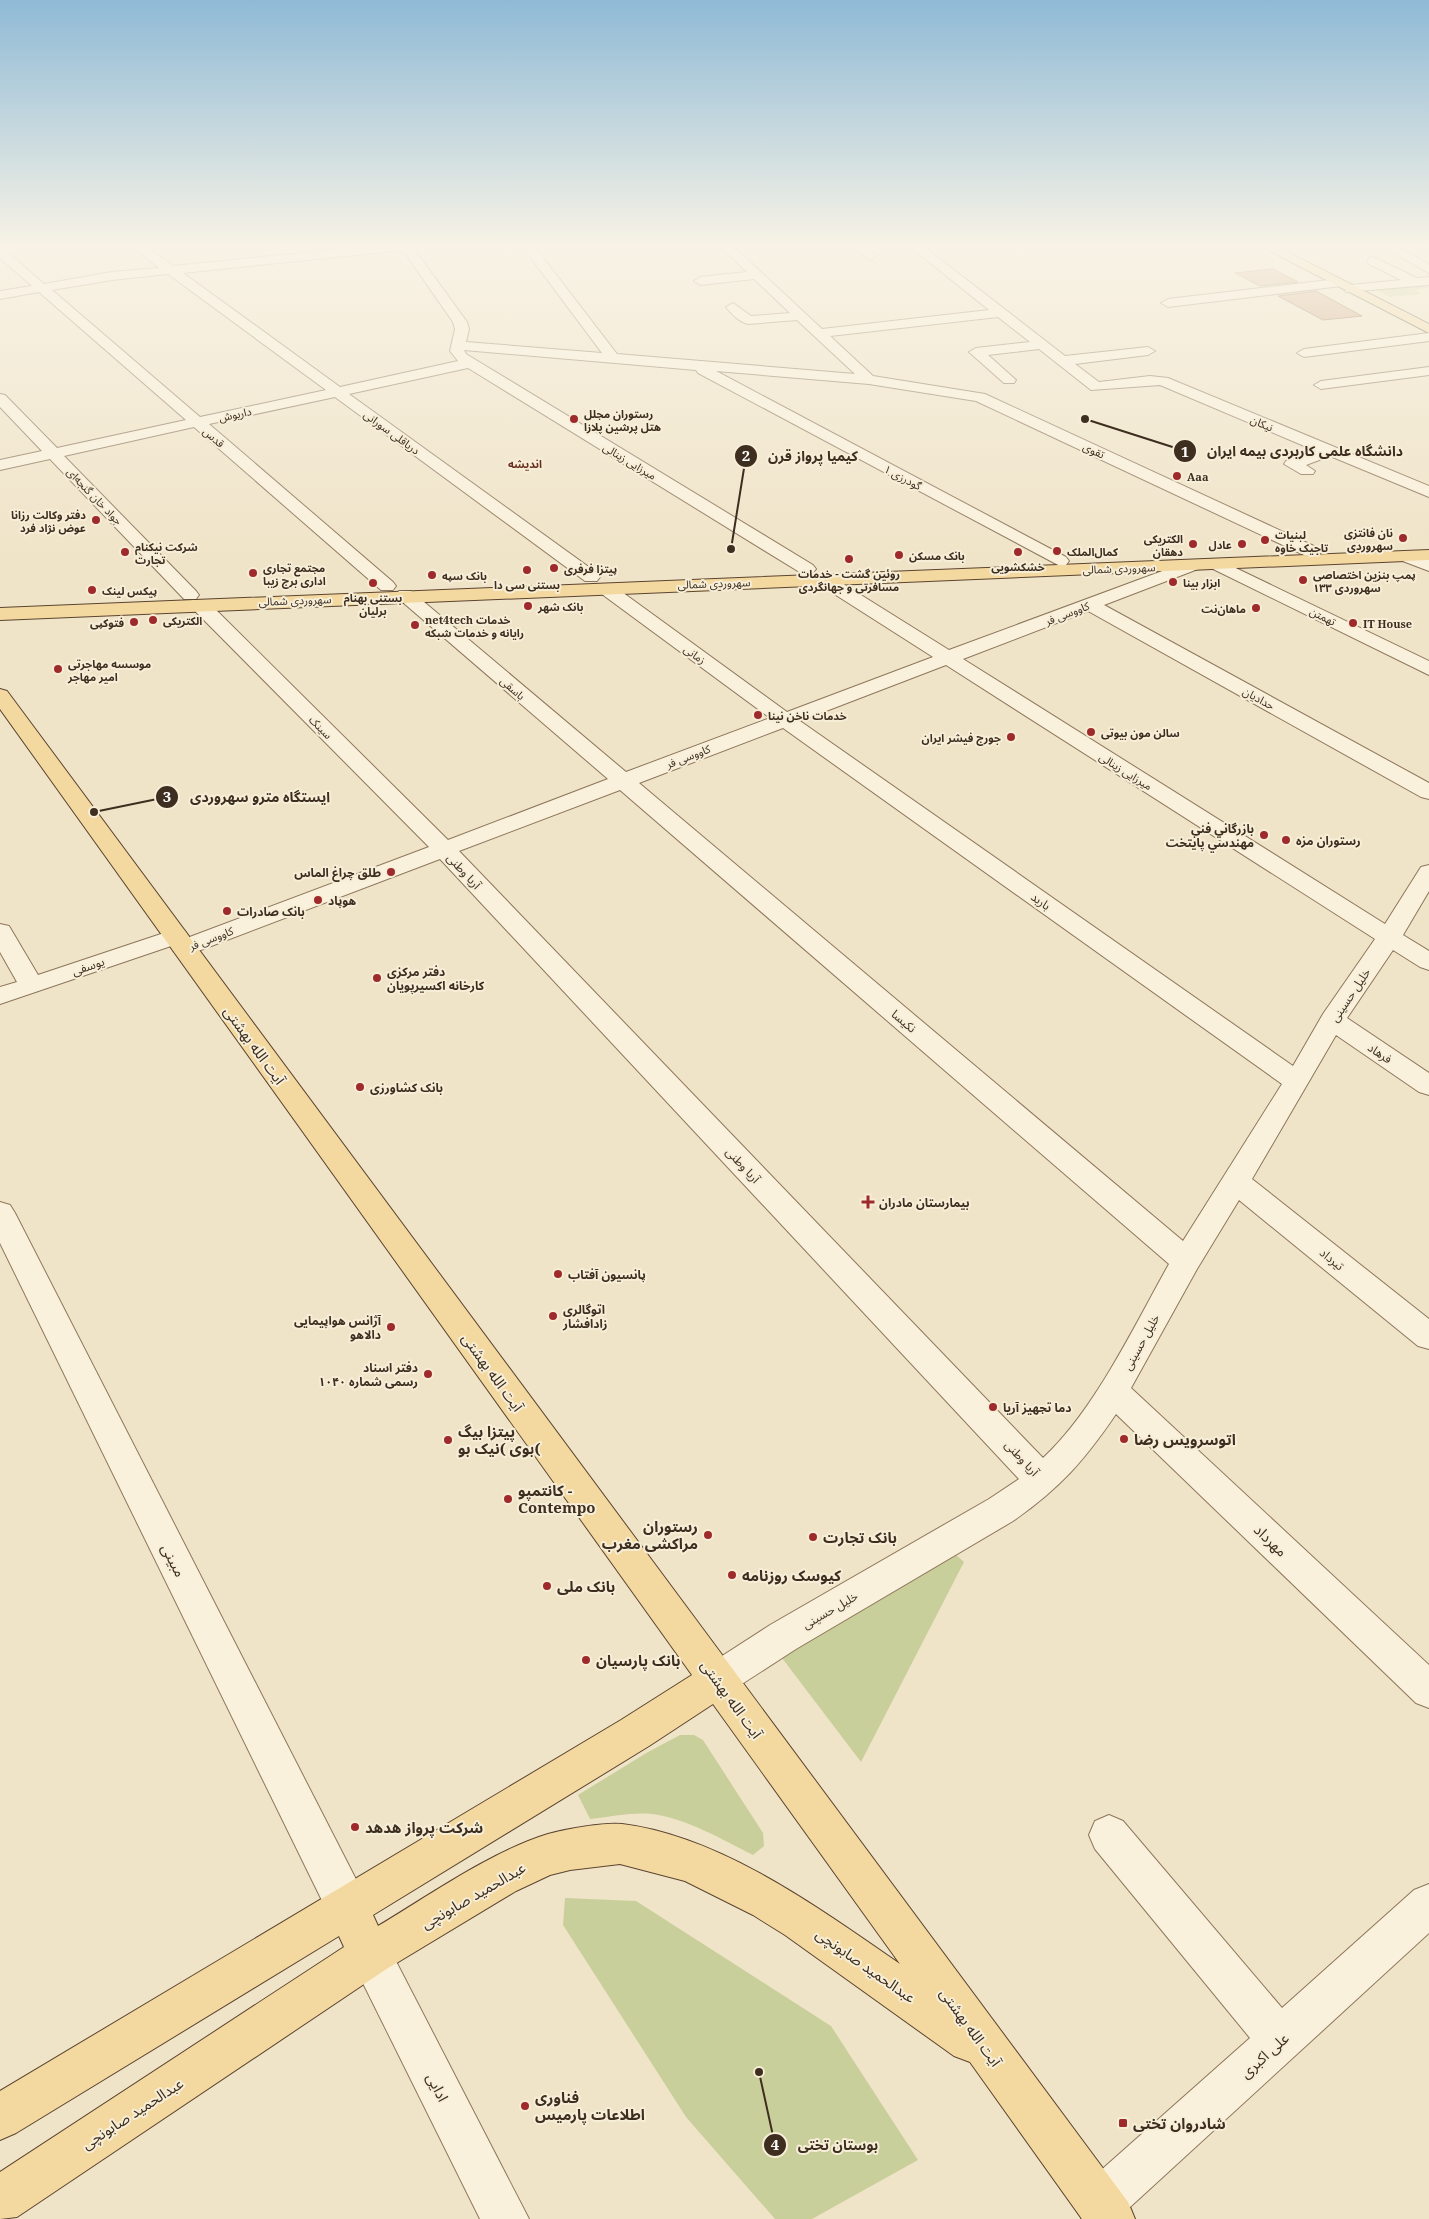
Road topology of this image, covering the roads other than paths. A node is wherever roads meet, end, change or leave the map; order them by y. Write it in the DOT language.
graph roads {
  1 [pos="112,350"];
  2 [pos="279,350"];
  3 [pos="457,350"];
  4 [pos="512,350"];
  5 [pos="607,350"];
  6 [pos="836,350"];
  7 [pos="998,350"];
  8 [pos="1046,350"];
  9 [pos="1148,350"];
  10 [pos="1323,350"];
  11 [pos="1304,353"];
  12 [pos="613,358"];
  13 [pos="1061,361"];
  14 [pos="470,363"];
  15 [pos="693,365"];
  16 [pos="1429,371"];
  17 [pos="868,380"];
  18 [pos="1009,380"];
  19 [pos="1321,385"];
  20 [pos="1096,387"];
  21 [pos="337,392"];
  22 [pos="0,398"];
  23 [pos="1110,398"];
  24 [pos="197,422"];
  25 [pos="1331,451"];
  26 [pos="54,453"];
  27 [pos="0,465"];
  28 [pos="1307,471"];
  29 [pos="1429,492"];
  30 [pos="1429,546"];
  31 [pos="1310,551"];
  32 [pos="1429,555"];
  33 [pos="1406,556"];
  34 [pos="1060,561"];
  35 [pos="1217,564"];
  36 [pos="1192,565"];
  37 [pos="1429,566"];
  38 [pos="815,574"];
  39 [pos="598,582"];
  40 [pos="387,586"];
  41 [pos="405,596"];
  42 [pos="195,600"];
  43 [pos="0,603"];
  44 [pos="1089,604"];
  45 [pos="0,614"];
  46 [pos="948,658"];
  47 [pos="1429,669"];
  48 [pos="0,695"];
  49 [pos="785,720"];
  50 [pos="622,782"];
  51 [pos="1429,792"];
  52 [pos="444,849"];
  53 [pos="1429,872"];
  54 [pos="0,931"];
  55 [pos="1389,937"];
  56 [pos="180,942"];
  57 [pos="1429,962"];
  58 [pos="31,985"];
  59 [pos="0,996"];
  60 [pos="1332,1020"];
  61 [pos="1297,1082"];
  62 [pos="1429,1086"];
  63 [pos="1236,1182"];
  64 [pos="0,1213"];
  65 [pos="1186,1261"];
  66 [pos="1429,1337"];
  67 [pos="1113,1390"];
  68 [pos="1042,1480"];
  69 [pos="718,1679"];
  70 [pos="1429,1690"];
  71 [pos="1109,1835"];
  72 [pos="1429,1905"];
  73 [pos="348,1908"];
  74 [pos="370,1956"];
  75 [pos="1280,2040"];
  76 [pos="994,2058"];
  77 [pos="0,2117"];
  78 [pos="0,2200"];
  79 [pos="1105,2211"];
  80 [pos="505,2219"];
  1 -- 24 [label="street, قدس"];
  2 -- 21 [label="street, دریاقلی سورانی"];
  3 -- 14 [label="street, میرزایی زینالی"];
  4 -- 12 [label="street, تقوی"];
  5 -- 12 [label="street"];
  6 -- 17 [label="street"];
  7 -- 18 [label="street"];
  8 -- 13 [label="street"];
  9 -- 13 [label="street"];
  10 -- 11 [label="street"];
  12 -- 15 [label="street, تقوی"];
  13 -- 20 [label="street"];
  14 -- 21 [label="street, داریوش"];
  14 -- 38 [label="street, میرزایی زینالی"];
  15 -- 17 [label="street, تقوی"];
  15 -- 34 [label="street, گودرزی ۱"];
  16 -- 19 [label="street"];
  17 -- 31 [label="street, تقوی"];
  20 -- 23 [label="street"];
  20 -- 25 [label="street, نیکان"];
  21 -- 24 [label="street, داریوش"];
  21 -- 39 [label="street, دریاقلی سورانی"];
  22 -- 26 [label="street, جواد خان گنجه‌ای"];
  24 -- 26 [label="street, داریوش"];
  24 -- 40 [label="street, قدس"];
  25 -- 28 [label="street"];
  25 -- 29 [label="street, نیکان"];
  26 -- 27 [label="street, داریوش"];
  26 -- 42 [label="street, جواد خان گنجه‌ای"];
  30 -- 31 [label="main road, سهروردی شمالی"];
  31 -- 34 [label="main road, سهروردی شمالی"];
  32 -- 33 [label="main road, سهروردی شمالی"];
  33 -- 35 [label="main road, سهروردی شمالی"];
  33 -- 37 [label="street"];
  34 -- 38 [label="main road, سهروردی شمالی"];
  35 -- 36 [label="main road, سهروردی شمالی"];
  35 -- 47 [label="street, تهمتن"];
  36 -- 38 [label="main road, سهروردی شمالی"];
  36 -- 44 [label="street, کاووسی فر"];
  38 -- 39 [label="main road, سهروردی شمالی"];
  38 -- 46 [label="street, میرزایی زینالی"];
  39 -- 40 [label="main road, سهروردی شمالی"];
  39 -- 41 [label="main road, سهروردی شمالی"];
  39 -- 49 [label="street, زمانی"];
  40 -- 42 [label="main road, سهروردی شمالی"];
  41 -- 42 [label="main road, سهروردی شمالی"];
  41 -- 50 [label="street, باسقی"];
  42 -- 43 [label="main road, سهروردی شمالی"];
  42 -- 45 [label="main road, سهروردی شمالی"];
  42 -- 52 [label="street, سینک"];
  44 -- 46 [label="street, کاووسی فر"];
  44 -- 51 [label="street, حدادیان"];
  46 -- 49 [label="street, کاووسی فر"];
  46 -- 55 [label="street, میرزایی زینالی"];
  48 -- 56 [label="main road, آیت الله بهشتی"];
  49 -- 50 [label="street, کاووسی فر"];
  49 -- 61 [label="street, باربد"];
  50 -- 52 [label="street, کاووسی فر"];
  50 -- 65 [label="street, نکیسا"];
  52 -- 56 [label="street, کاووسی فر"];
  52 -- 68 [label="street, آریا وطنی"];
  53 -- 55 [label="street, خلیل حسینی"];
  54 -- 58 [label="street"];
  55 -- 57 [label="street, میرزایی زینالی"];
  55 -- 60 [label="street, خلیل حسینی"];
  56 -- 58 [label="street, یوسفی"];
  56 -- 69 [label="main road, آیت الله بهشتی"];
  58 -- 59 [label="street, یوسفی"];
  60 -- 61 [label="street, خلیل حسینی"];
  60 -- 62 [label="street, فرهاد"];
  61 -- 63 [label="street, خلیل حسینی"];
  63 -- 65 [label="street, خلیل حسینی"];
  63 -- 66 [label="street, تیرداد"];
  64 -- 73 [label="street, مبینی"];
  65 -- 67 [label="street, خلیل حسینی"];
  67 -- 68 [label="street, خلیل حسینی"];
  67 -- 70 [label="street, مهرداد"];
  68 -- 69 [label="street, خلیل حسینی"];
  69 -- 73 [label="main road"];
  69 -- 76 [label="main road, آیت الله بهشتی"];
  71 -- 75 [label="street"];
  72 -- 75 [label="street, علی‌ اکبری"];
  73 -- 74 [label="main road"];
  73 -- 77 [label="main road"];
  74 -- 76 [label="main road, عبدالحمید صابونچی"];
  74 -- 78 [label="main road, عبدالحمید صابونچی"];
  74 -- 80 [label="street, ادایی"];
  75 -- 79 [label="street, علی‌ اکبری"];
  76 -- 79 [label="main road, آیت الله بهشتی"];
}
